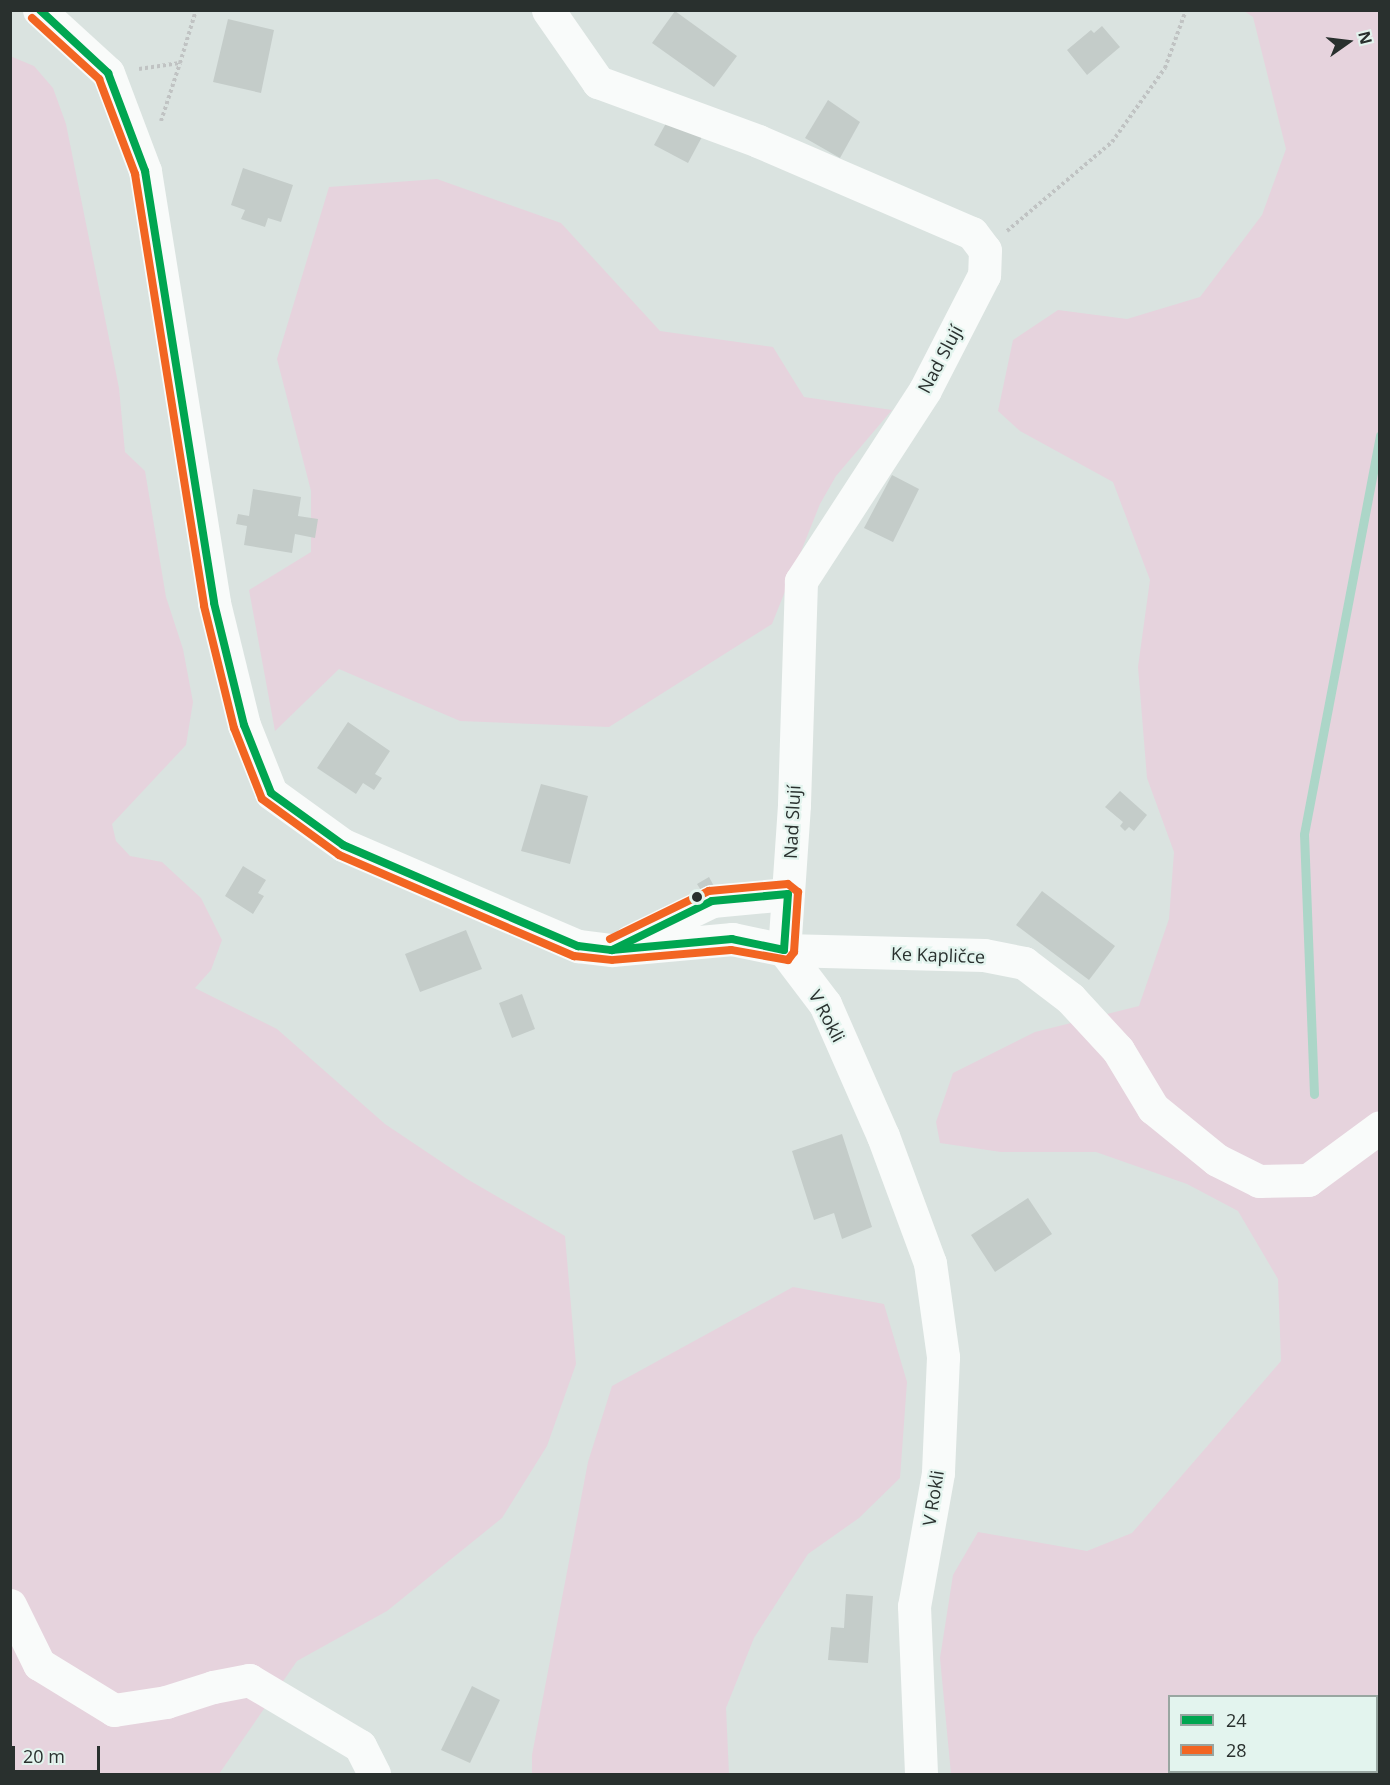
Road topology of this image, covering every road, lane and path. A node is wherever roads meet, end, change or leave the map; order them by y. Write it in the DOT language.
graph roads {
  1 [pos="39,10"];
  2 [pos="196,10"];
  3 [pos="548,10"];
  4 [pos="1186,10"];
  5 [pos="180,63"];
  6 [pos="108,73"];
  7 [pos="145,171"];
  8 [pos="985,250"];
  9 [pos="788,894"];
  10 [pos="612,950"];
  11 [pos="784,950"];
  12 [pos="1380,1127"];
  13 [pos="10,1605"];
  14 [pos="374,1774"];
  15 [pos="921,1774"];
  1 -- 6 [label="street"];
  2 -- 5 [label="path"];
  3 -- 8 [label="street"];
  4 -- 8 [label="path"];
  5 -- 6 [label="path"];
  5 -- 7 [label="path"];
  6 -- 7 [label="street"];
  7 -- 10 [label="street"];
  8 -- 9 [label="street, Nad Slují"];
  9 -- 10 [label="street"];
  9 -- 11 [label="street, Nad Slují"];
  10 -- 11 [label="street"];
  11 -- 12 [label="street, Ke Kapličce"];
  11 -- 15 [label="street, V Rokli"];
  13 -- 14 [label="street"];
}
